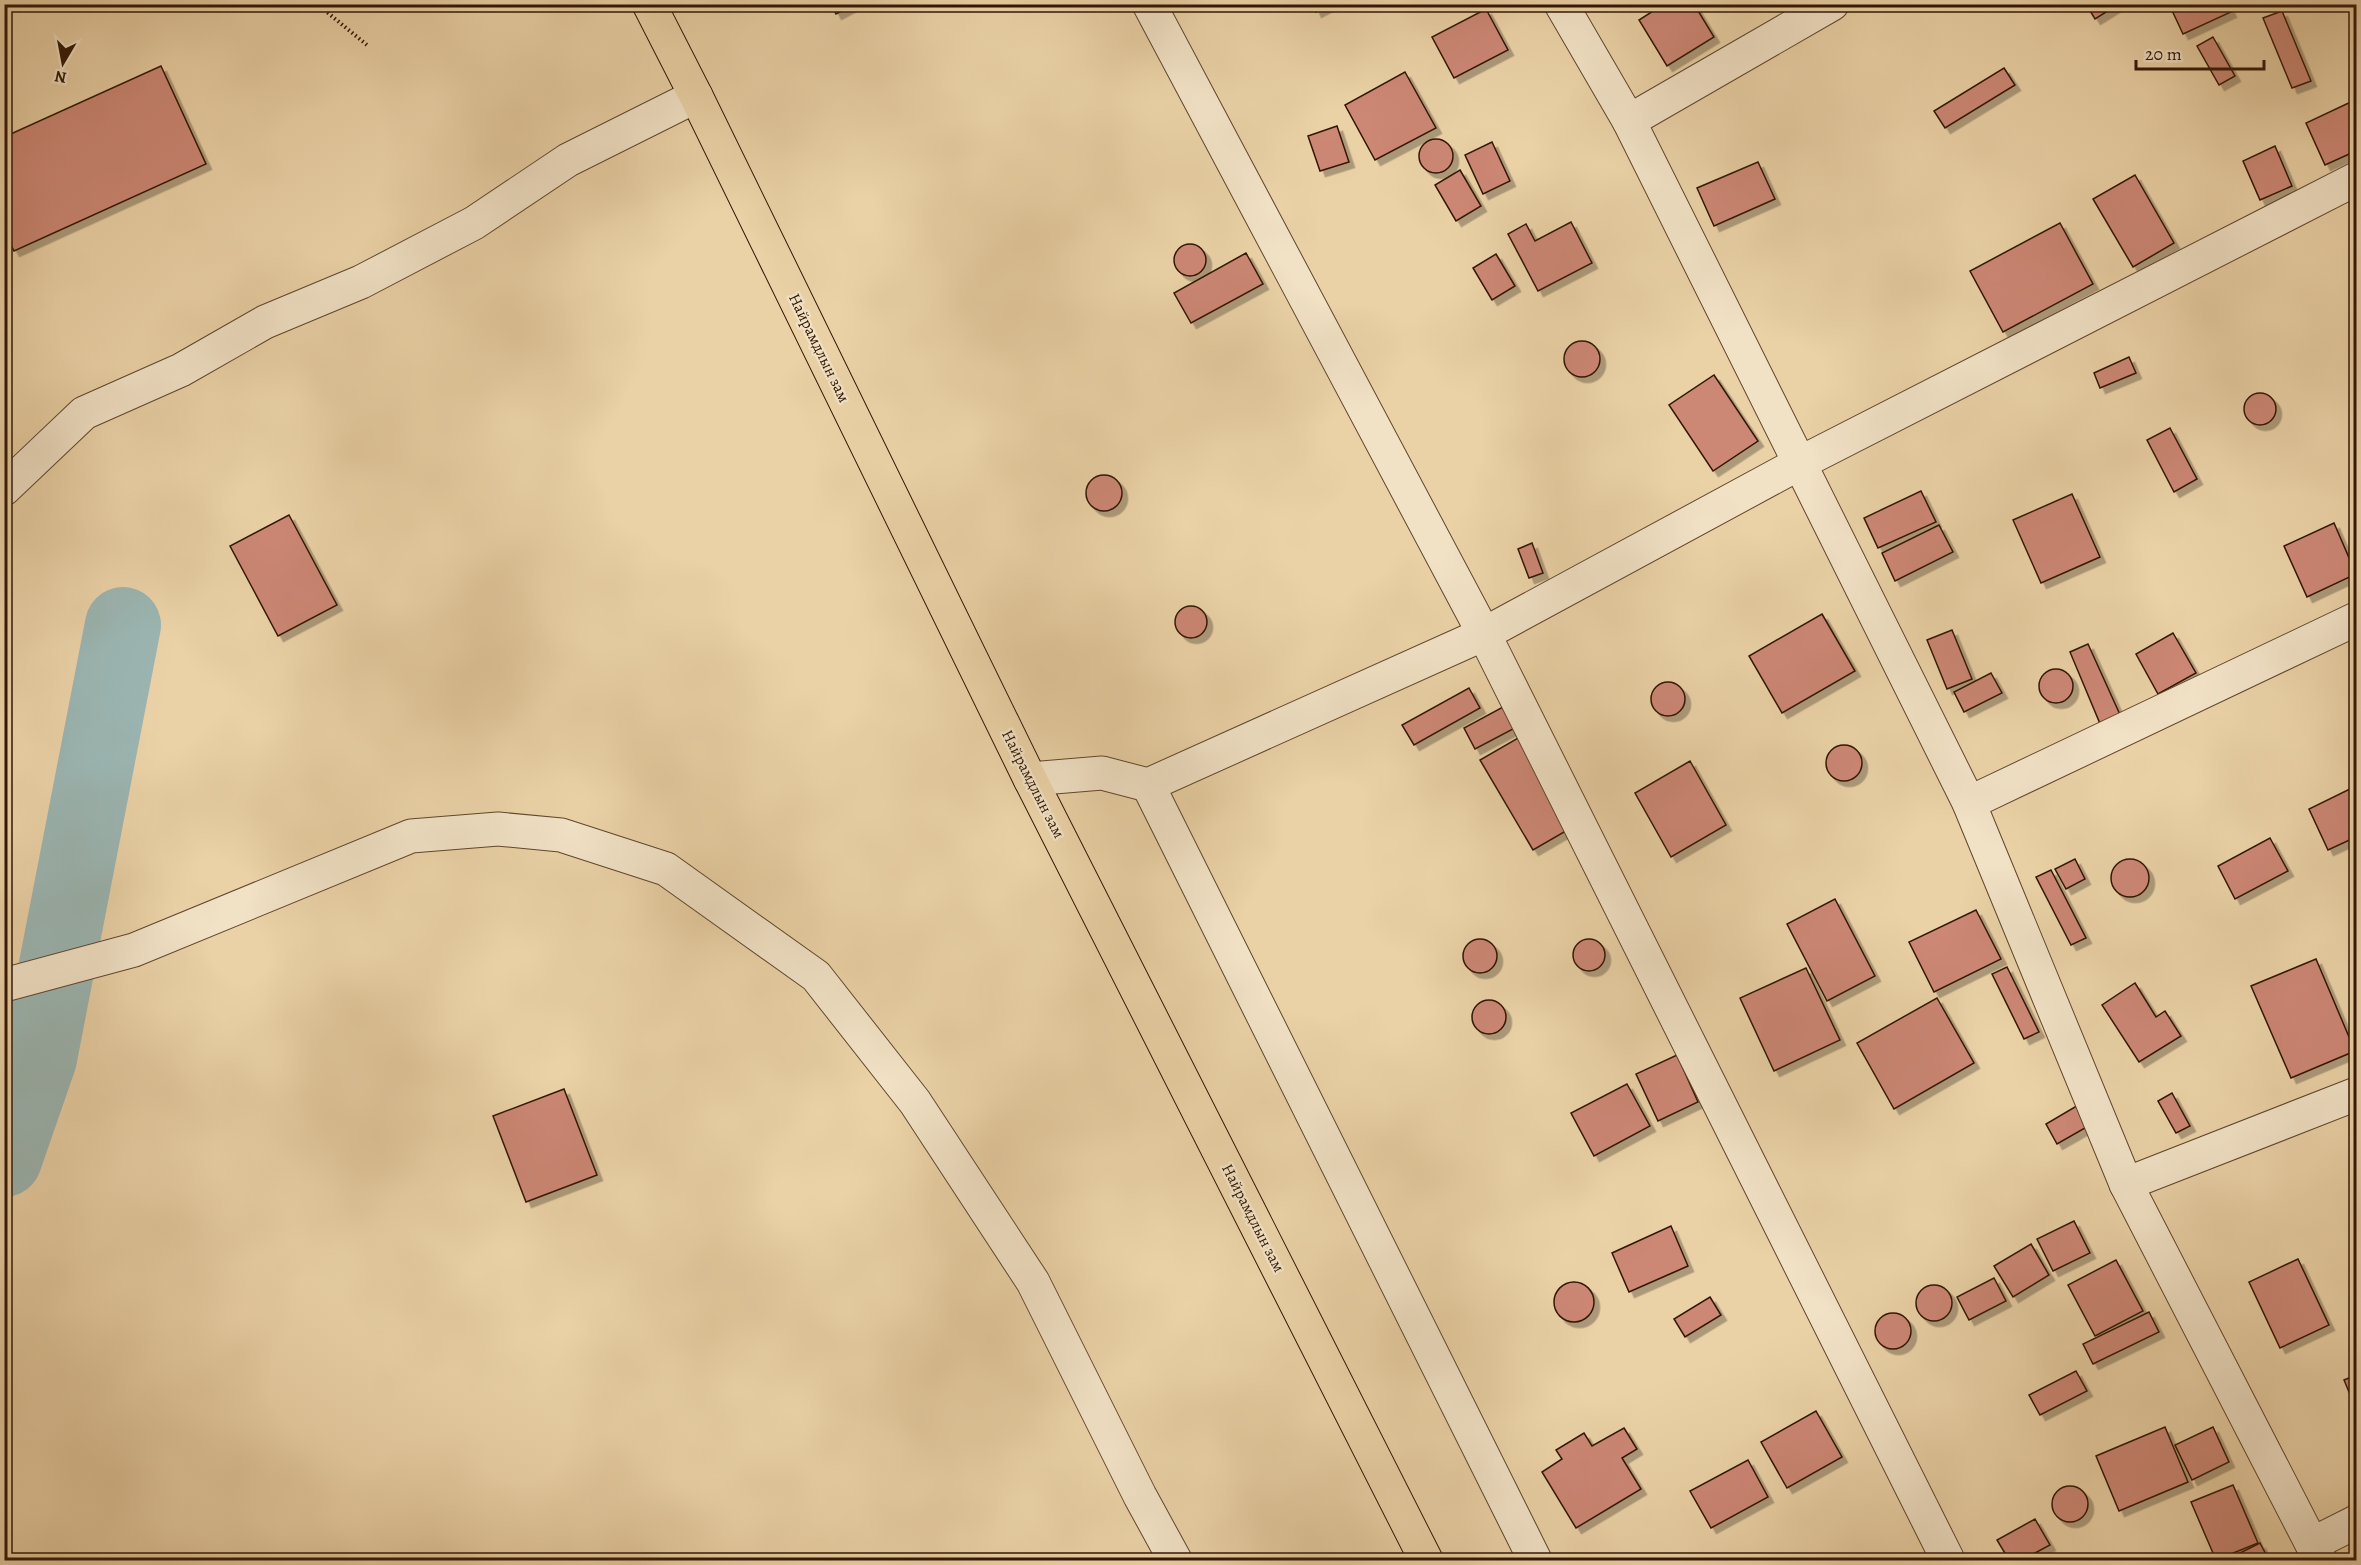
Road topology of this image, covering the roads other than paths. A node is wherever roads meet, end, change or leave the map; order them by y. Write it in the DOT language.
graph roads {
  1 [pos="649,4"];
  2 [pos="1149,4"];
  3 [pos="1561,4"];
  4 [pos="1832,4"];
  5 [pos="696,96"];
  6 [pos="1629,121"];
  7 [pos="2356,179"];
  8 [pos="1800,463"];
  9 [pos="4,489"];
  10 [pos="2356,620"];
  11 [pos="1484,634"];
  12 [pos="1030,779"];
  13 [pos="1148,784"];
  14 [pos="1969,803"];
  15 [pos="4,985"];
  16 [pos="2356,1094"];
  17 [pos="2126,1184"];
  18 [pos="2356,1522"];
  19 [pos="2316,1552"];
  20 [pos="1175,1560"];
  21 [pos="1426,1560"];
  22 [pos="1535,1560"];
  23 [pos="1948,1560"];
  1 -- 5 [label="main road, Найрамдлын зам"];
  2 -- 11 [label="street"];
  3 -- 6 [label="street"];
  4 -- 6 [label="street"];
  5 -- 9 [label="street"];
  5 -- 12 [label="main road, Найрамдлын зам"];
  6 -- 8 [label="street"];
  7 -- 8 [label="street"];
  8 -- 11 [label="street"];
  8 -- 14 [label="street"];
  10 -- 14 [label="street"];
  11 -- 13 [label="street"];
  11 -- 23 [label="street"];
  12 -- 13 [label="street"];
  12 -- 21 [label="main road, Найрамдлын зам"];
  13 -- 22 [label="street"];
  14 -- 17 [label="street"];
  15 -- 20 [label="street"];
  16 -- 17 [label="street"];
  17 -- 19 [label="street"];
  18 -- 19 [label="street"];
}
